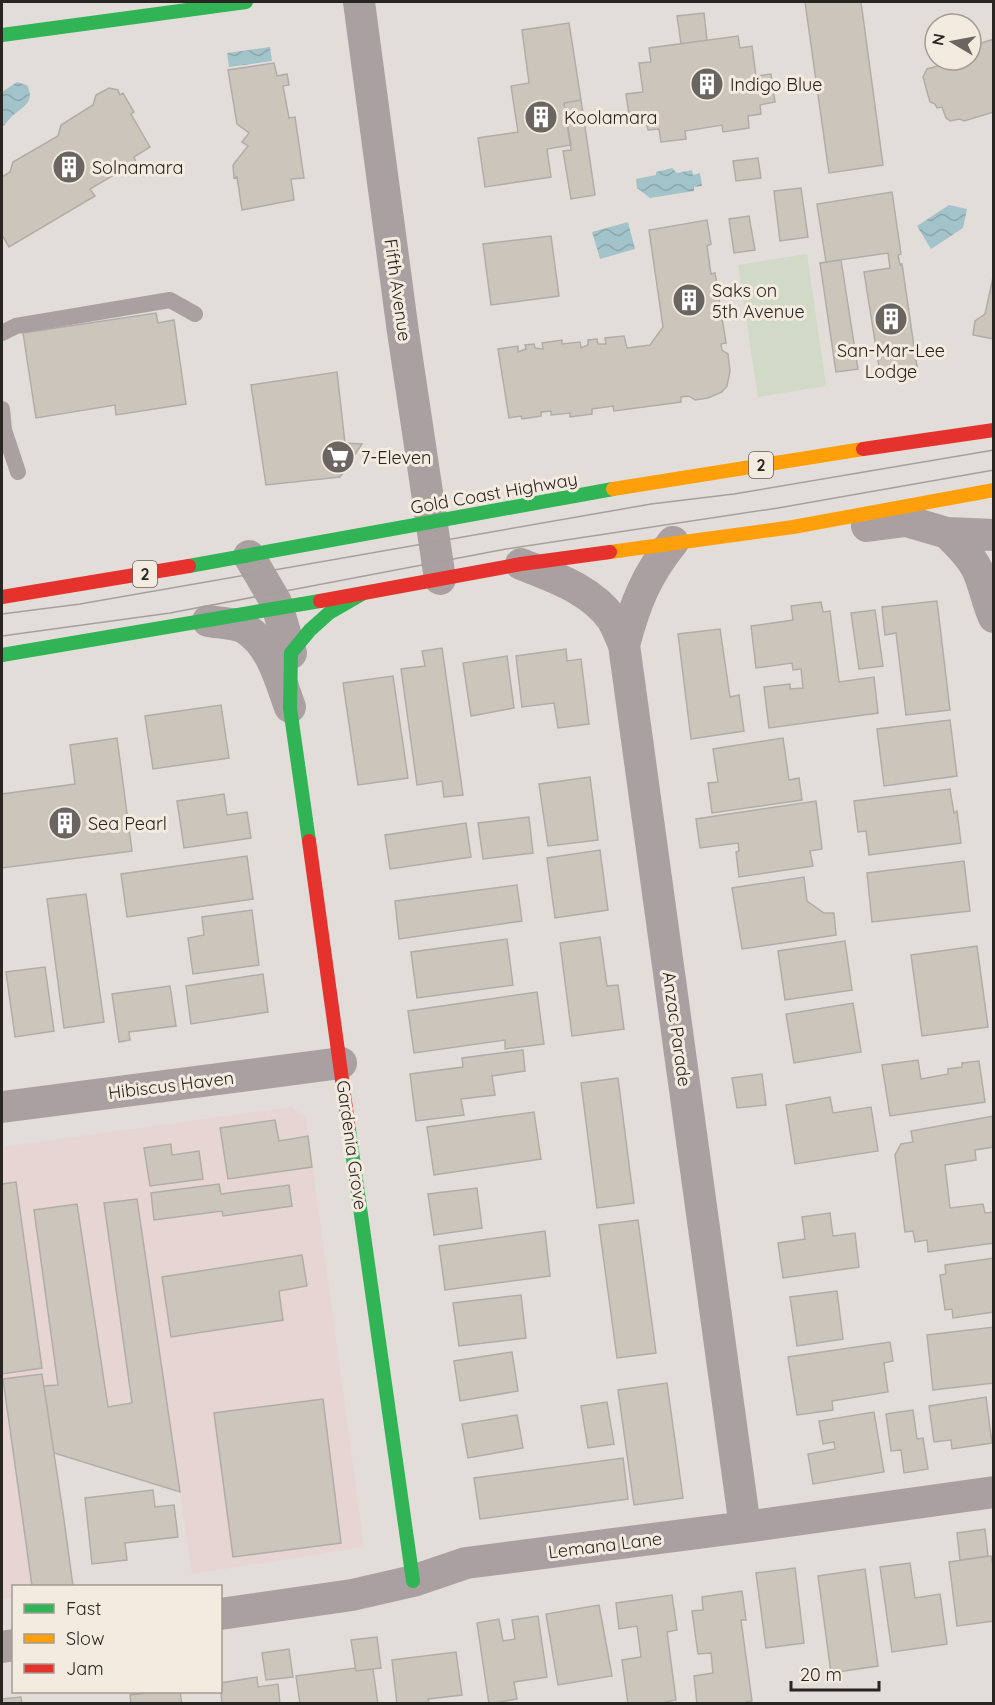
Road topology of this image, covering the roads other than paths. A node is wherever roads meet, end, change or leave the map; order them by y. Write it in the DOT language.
graph roads {
  1 [pos="246,2"];
  2 [pos="359,2"];
  3 [pos="2,35"];
  4 [pos="195,314"];
  5 [pos="2,333"];
  6 [pos="2,409"];
  7 [pos="993,430"];
  8 [pos="18,472"];
  9 [pos="993,490"];
  10 [pos="431,522"];
  11 [pos="793,527"];
  12 [pos="947,533"];
  13 [pos="993,535"];
  14 [pos="673,542"];
  15 [pos="249,556"];
  16 [pos="521,564"];
  17 [pos="440,579"];
  18 [pos="365,592"];
  19 [pos="2,597"];
  20 [pos="278,609"];
  21 [pos="993,617"];
  22 [pos="208,621"];
  23 [pos="624,645"];
  24 [pos="291,653"];
  25 [pos="2,655"];
  26 [pos="290,708"];
  27 [pos="341,1063"];
  28 [pos="2,1107"];
  29 [pos="993,1492"];
  30 [pos="745,1527"];
  31 [pos="413,1581"];
  32 [pos="222,1614"];
  1 -- 3 [label="main road"];
  2 -- 10 [label="street, Fifth Avenue"];
  4 -- 5 [label="lane"];
  6 -- 8 [label="lane"];
  7 -- 10 [label="main road, Gold Coast Highway / 2"];
  9 -- 11 [label="main road"];
  10 -- 15 [label="main road, Gold Coast Highway / 2"];
  10 -- 17 [label="street, Fifth Avenue"];
  11 -- 12 [label="street"];
  11 -- 14 [label="main road"];
  12 -- 13 [label="street"];
  12 -- 21 [label="street"];
  14 -- 16 [label="main road"];
  14 -- 23 [label="street, Anzac Parade"];
  15 -- 19 [label="main road, Gold Coast Highway / 2"];
  15 -- 20 [label="street, Gardenia Grove"];
  16 -- 17 [label="main road"];
  16 -- 23 [label="street"];
  17 -- 18 [label="main road"];
  18 -- 20 [label="main road"];
  18 -- 24 [label="main road"];
  20 -- 22 [label="main road"];
  20 -- 24 [label="street, Gardenia Grove"];
  22 -- 25 [label="main road"];
  22 -- 26 [label="street, Gardenia Grove"];
  23 -- 30 [label="street, Anzac Parade"];
  24 -- 26 [label="main road, Gardenia Grove"];
  26 -- 27 [label="main road, Gardenia Grove"];
  27 -- 28 [label="street, Hibiscus Haven"];
  27 -- 31 [label="main road, Gardenia Grove"];
  29 -- 30 [label="street, Lemana Lane"];
  30 -- 31 [label="street, Lemana Lane"];
  31 -- 32 [label="street, Lemana Lane"];
}
